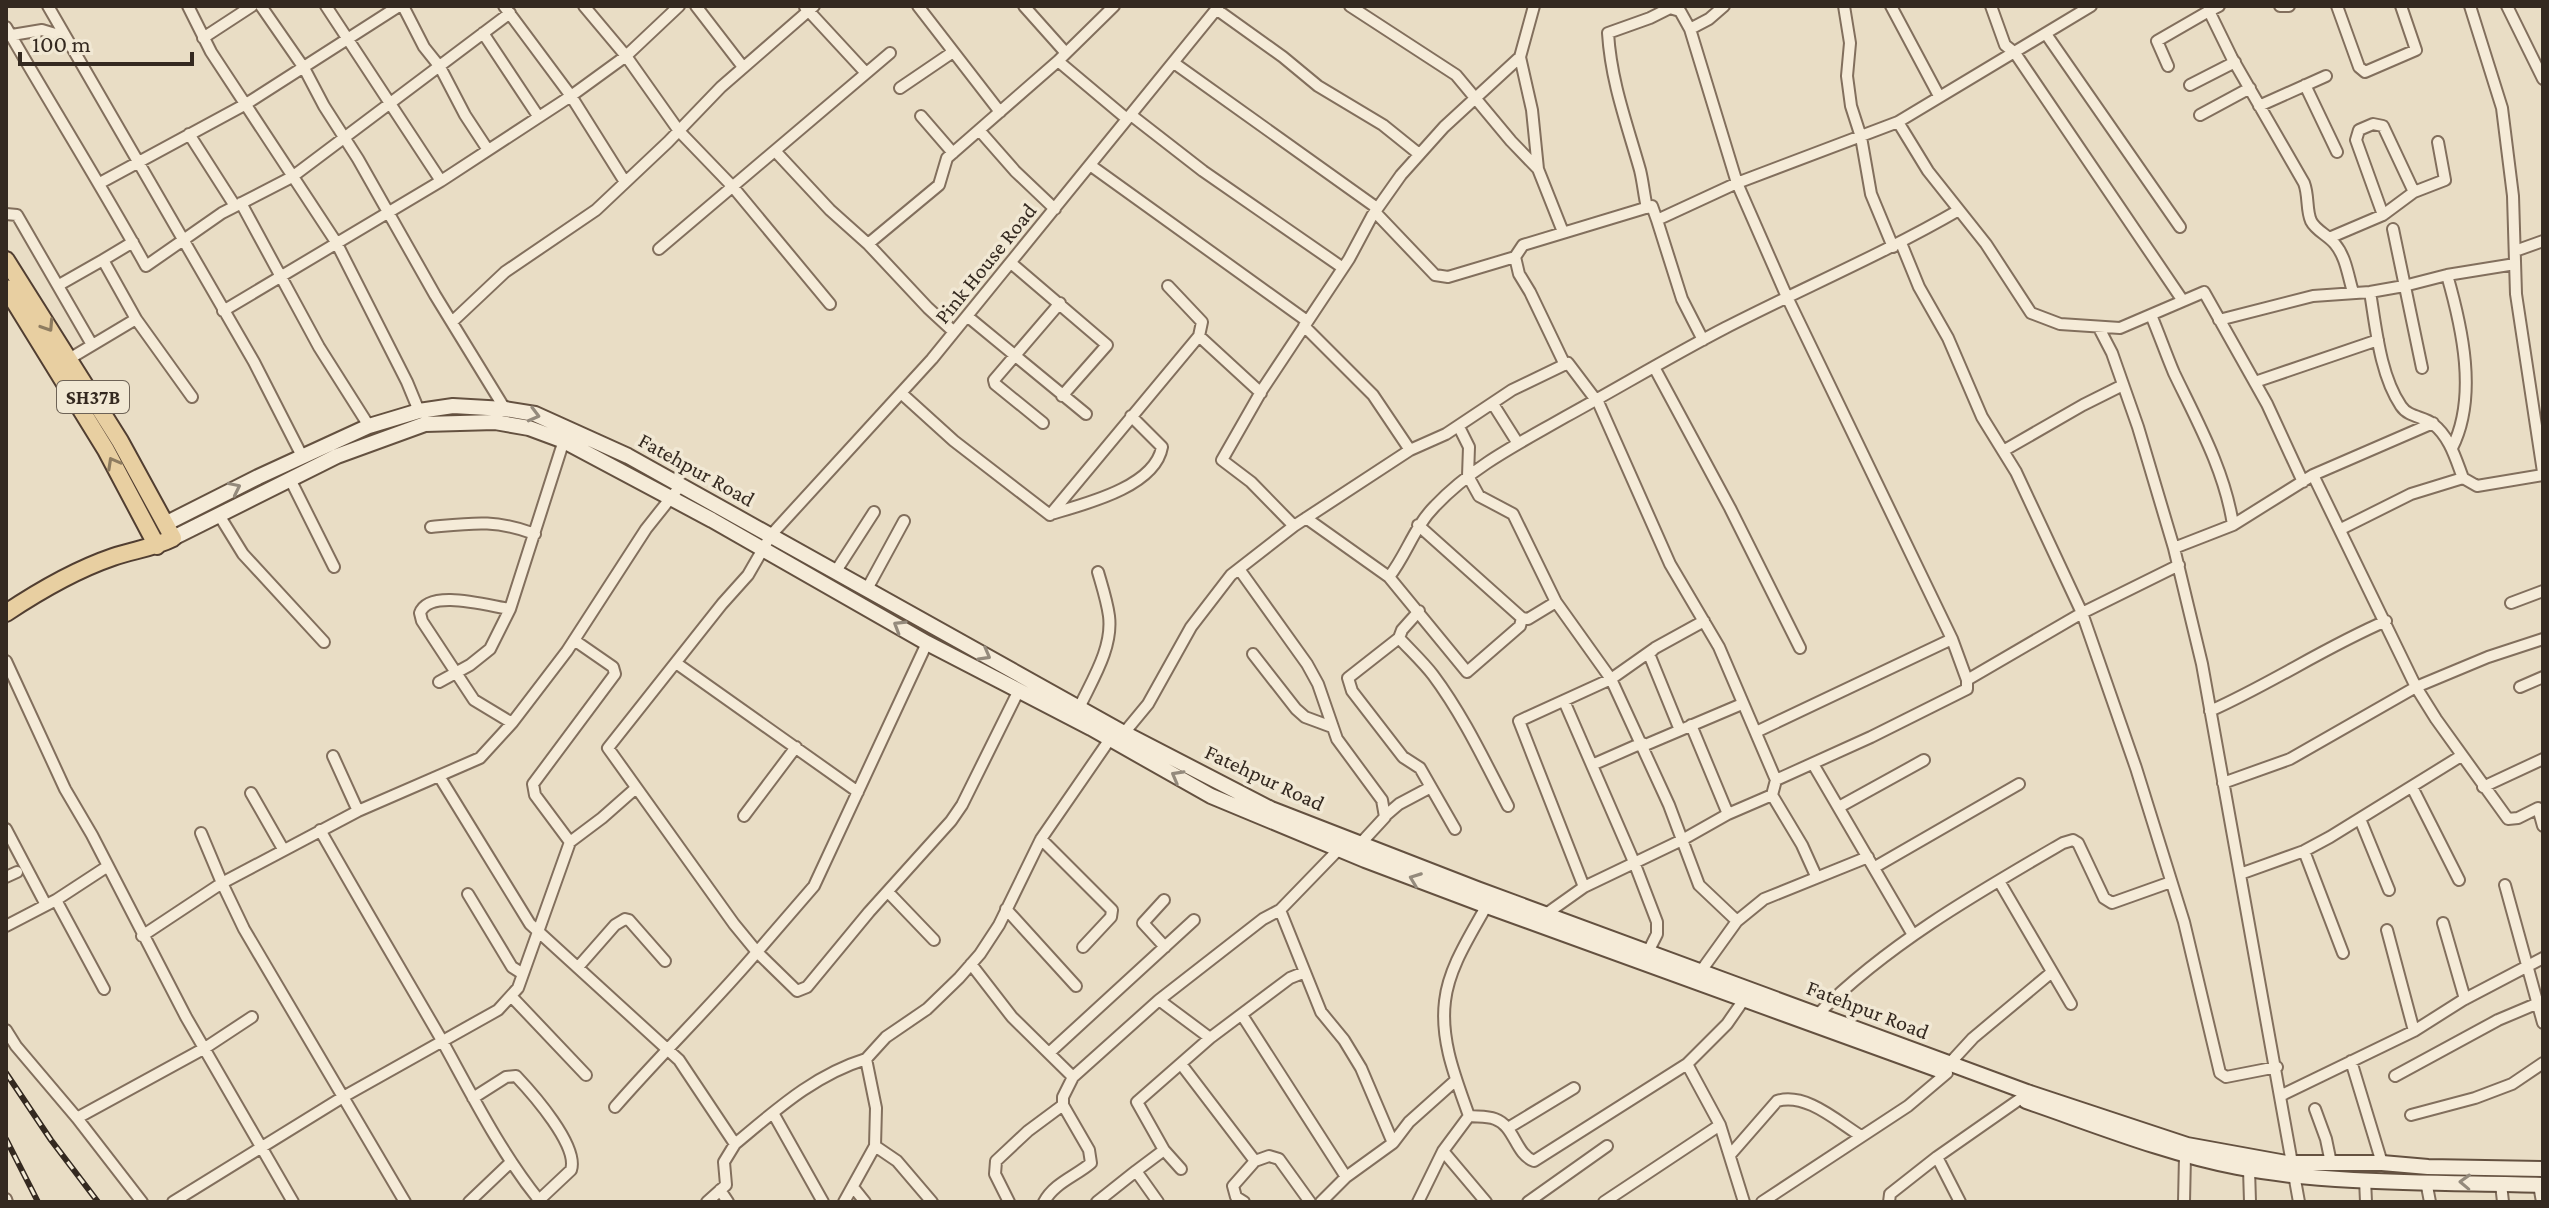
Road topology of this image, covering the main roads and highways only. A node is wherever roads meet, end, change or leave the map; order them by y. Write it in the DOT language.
graph roads {
  1 [pos="6,260"];
  2 [pos="6,288"];
  3 [pos="161,535"];
  4 [pos="6,613"];
  1 -- 3 [label="main road, SH37B, one-way"];
  3 -- 2 [label="main road, SH37B, one-way"];
  3 -- 4 [label="main road"];
}
